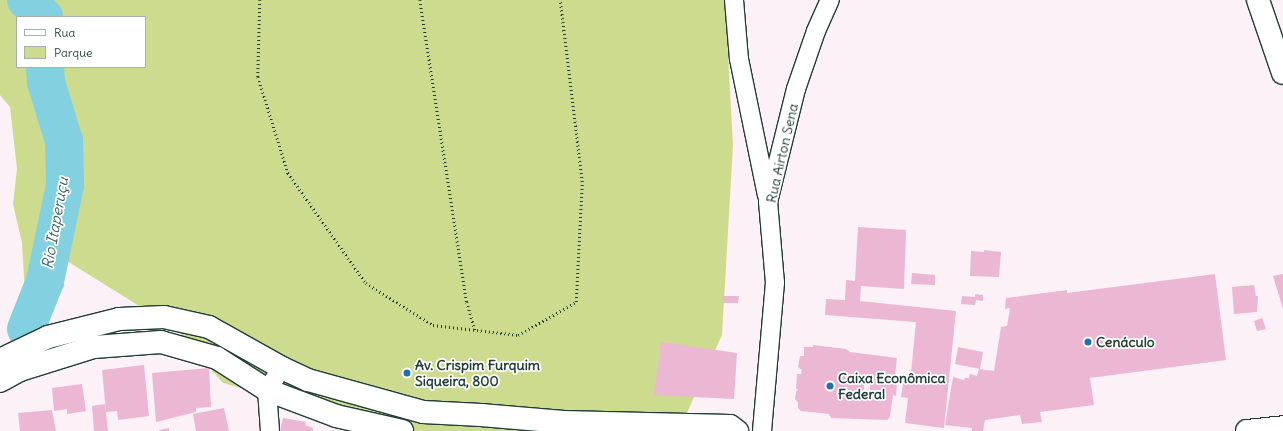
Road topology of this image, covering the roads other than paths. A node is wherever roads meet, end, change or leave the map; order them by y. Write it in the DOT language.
graph roads {
  1 [pos="734,0"];
  2 [pos="830,0"];
  3 [pos="1258,0"];
  4 [pos="1283,73"];
  5 [pos="768,202"];
  6 [pos="7,357"];
  7 [pos="282,368"];
  8 [pos="0,381"];
  9 [pos="267,390"];
  10 [pos="564,427"];
  11 [pos="1283,428"];
  12 [pos="270,431"];
  13 [pos="402,431"];
  14 [pos="736,431"];
  15 [pos="762,431"];
  16 [pos="1247,431"];
  1 -- 5 [label="street"];
  2 -- 5 [label="street, Rua Airton Sena"];
  3 -- 4 [label="main road"];
  5 -- 15 [label="street, Rua Airton Sena"];
  6 -- 7 [label="main road"];
  7 -- 9 [label="street"];
  7 -- 10 [label="main road"];
  8 -- 9 [label="main road"];
  9 -- 12 [label="street"];
  9 -- 13 [label="main road"];
  10 -- 14 [label="main road"];
  11 -- 16 [label="main road"];
}
